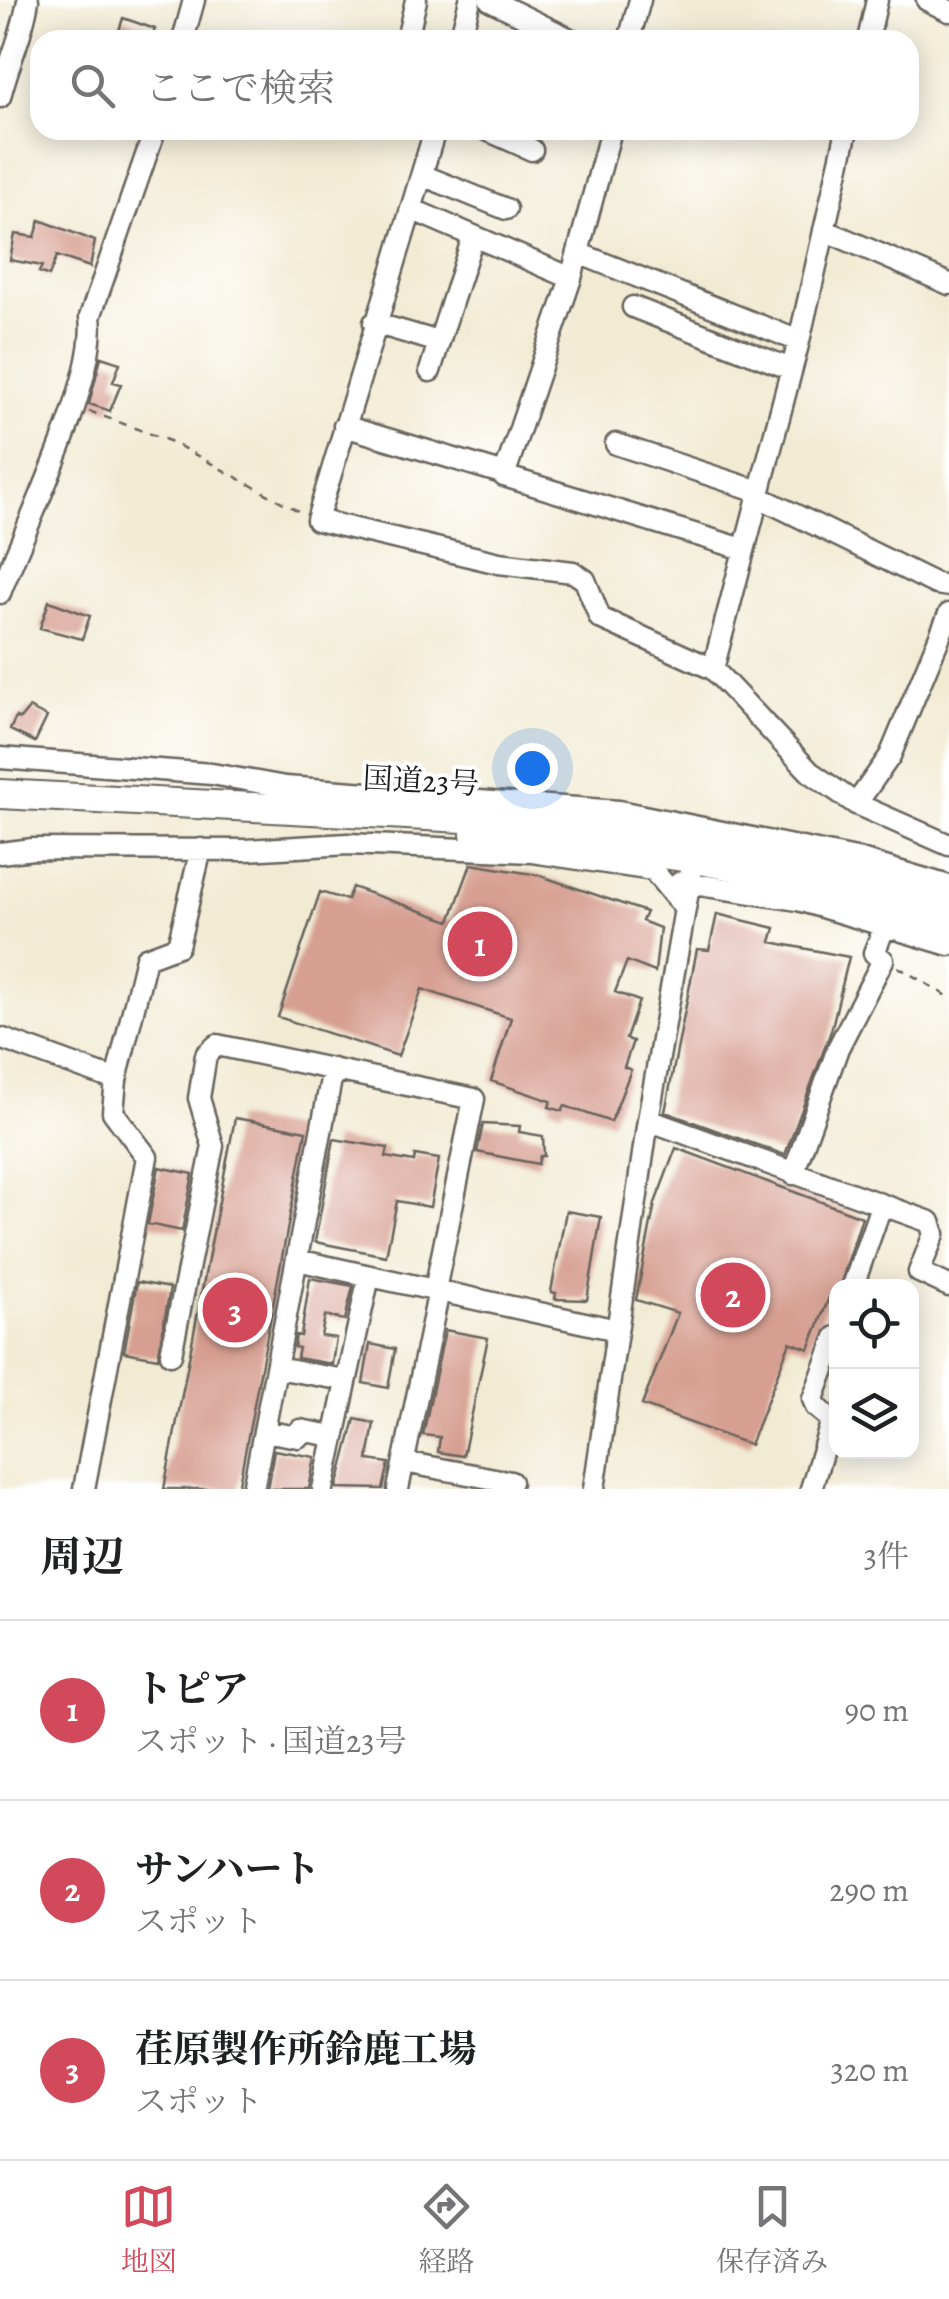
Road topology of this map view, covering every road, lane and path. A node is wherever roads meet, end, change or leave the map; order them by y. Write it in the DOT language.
graph roads {
  1 [pos="28,0"];
  2 [pos="194,0"];
  3 [pos="416,0"];
  4 [pos="470,0"];
  5 [pos="490,0"];
  6 [pos="640,0"];
  7 [pos="878,0"];
  8 [pos="927,0"];
  9 [pos="949,12"];
  10 [pos="186,30"];
  11 [pos="409,30"];
  12 [pos="462,30"];
  13 [pos="552,30"];
  14 [pos="632,30"];
  15 [pos="870,30"];
  16 [pos="0,97"];
  17 [pos="152,140"];
  18 [pos="432,140"];
  19 [pos="510,140"];
  20 [pos="609,140"];
  21 [pos="845,140"];
  22 [pos="532,150"];
  23 [pos="422,175"];
  24 [pos="411,209"];
  25 [pos="506,209"];
  26 [pos="824,230"];
  27 [pos="472,237"];
  28 [pos="578,253"];
  29 [pos="571,278"];
  30 [pos="949,284"];
  31 [pos="632,307"];
  32 [pos="374,323"];
  33 [pos="799,341"];
  34 [pos="439,342"];
  35 [pos="791,368"];
  36 [pos="430,371"];
  37 [pos="73,405"];
  38 [pos="344,426"];
  39 [pos="616,444"];
  40 [pos="504,475"];
  41 [pos="757,493"];
  42 [pos="316,520"];
  43 [pos="743,549"];
  44 [pos="949,586"];
  45 [pos="0,593"];
  46 [pos="949,614"];
  47 [pos="713,670"];
  48 [pos="0,758"];
  49 [pos="0,794"];
  50 [pos="856,804"];
  51 [pos="0,813"];
  52 [pos="949,846"];
  53 [pos="202,849"];
  54 [pos="2,860"];
  55 [pos="698,866"];
  56 [pos="665,884"];
  57 [pos="949,886"];
  58 [pos="800,892"];
  59 [pos="949,904"];
  60 [pos="685,909"];
  61 [pos="886,924"];
  62 [pos="949,924"];
  63 [pos="949,945"];
  64 [pos="883,960"];
  65 [pos="949,997"];
  66 [pos="0,1038"];
  67 [pos="333,1069"];
  68 [pos="116,1080"];
  69 [pos="648,1120"];
  70 [pos="793,1174"];
  71 [pos="881,1206"];
  72 [pos="297,1260"];
  73 [pos="369,1276"];
  74 [pos="855,1279"];
  75 [pos="913,1279"];
  76 [pos="919,1280"];
  77 [pos="949,1286"];
  78 [pos="437,1290"];
  79 [pos="617,1330"];
  80 [pos="172,1354"];
  81 [pos="829,1356"];
  82 [pos="276,1368"];
  83 [pos="345,1380"];
  84 [pos="264,1431"];
  85 [pos="333,1436"];
  86 [pos="404,1462"];
  87 [pos="510,1482"];
  88 [pos="84,1489"];
  89 [pos="253,1489"];
  90 [pos="323,1489"];
  91 [pos="398,1489"];
  92 [pos="594,1489"];
  93 [pos="811,1489"];
  1 -- 16 [label="street"];
  2 -- 10 [label="street"];
  3 -- 11 [label="street"];
  4 -- 12 [label="street"];
  5 -- 13 [label="street"];
  6 -- 14 [label="street"];
  7 -- 15 [label="street"];
  8 -- 9 [label="street"];
  17 -- 37 [label="street"];
  18 -- 23 [label="street"];
  19 -- 22 [label="street"];
  20 -- 28 [label="street"];
  21 -- 26 [label="street"];
  23 -- 24 [label="street"];
  23 -- 25 [label="street"];
  24 -- 27 [label="street"];
  24 -- 32 [label="street"];
  26 -- 30 [label="street"];
  26 -- 33 [label="street"];
  27 -- 29 [label="street"];
  27 -- 34 [label="street"];
  28 -- 29 [label="street"];
  28 -- 33 [label="street"];
  29 -- 40 [label="street"];
  31 -- 35 [label="street"];
  32 -- 34 [label="street"];
  32 -- 38 [label="street"];
  33 -- 35 [label="street"];
  34 -- 36 [label="street"];
  35 -- 41 [label="street"];
  37 -- 42 [label="path"];
  37 -- 45 [label="street"];
  38 -- 40 [label="street"];
  38 -- 42 [label="street"];
  39 -- 41 [label="street"];
  40 -- 43 [label="street"];
  41 -- 43 [label="street"];
  41 -- 44 [label="street"];
  42 -- 47 [label="street"];
  43 -- 47 [label="street"];
  46 -- 50 [label="street"];
  47 -- 50 [label="street"];
  48 -- 57 [label="street"];
  49 -- 55 [label="highway, 国道23号"];
  50 -- 52 [label="street"];
  51 -- 55 [label="highway, 国道23号"];
  53 -- 54 [label="street"];
  53 -- 56 [label="street"];
  53 -- 68 [label="street"];
  55 -- 56 [label="street"];
  55 -- 58 [label="highway, 国道23号"];
  55 -- 59 [label="highway, 国道23号"];
  55 -- 60 [label="street"];
  56 -- 60 [label="street"];
  58 -- 61 [label="street"];
  58 -- 62 [label="highway, 国道23号"];
  60 -- 69 [label="street"];
  61 -- 63 [label="street"];
  61 -- 64 [label="street"];
  64 -- 65 [label="path"];
  64 -- 70 [label="street"];
  66 -- 68 [label="street"];
  67 -- 72 [label="street"];
  67 -- 78 [label="street"];
  67 -- 80 [label="street"];
  68 -- 88 [label="street"];
  69 -- 70 [label="street"];
  69 -- 79 [label="street"];
  70 -- 71 [label="street"];
  71 -- 74 [label="street"];
  71 -- 75 [label="street"];
  72 -- 73 [label="street"];
  72 -- 82 [label="street"];
  73 -- 78 [label="street"];
  73 -- 83 [label="street"];
  76 -- 77 [label="street"];
  78 -- 79 [label="street"];
  78 -- 86 [label="street"];
  79 -- 92 [label="street"];
  81 -- 93 [label="street"];
  82 -- 83 [label="street"];
  82 -- 84 [label="street"];
  83 -- 85 [label="street"];
  84 -- 85 [label="street"];
  84 -- 89 [label="street"];
  85 -- 90 [label="street"];
  86 -- 87 [label="street"];
  86 -- 91 [label="street"];
}
